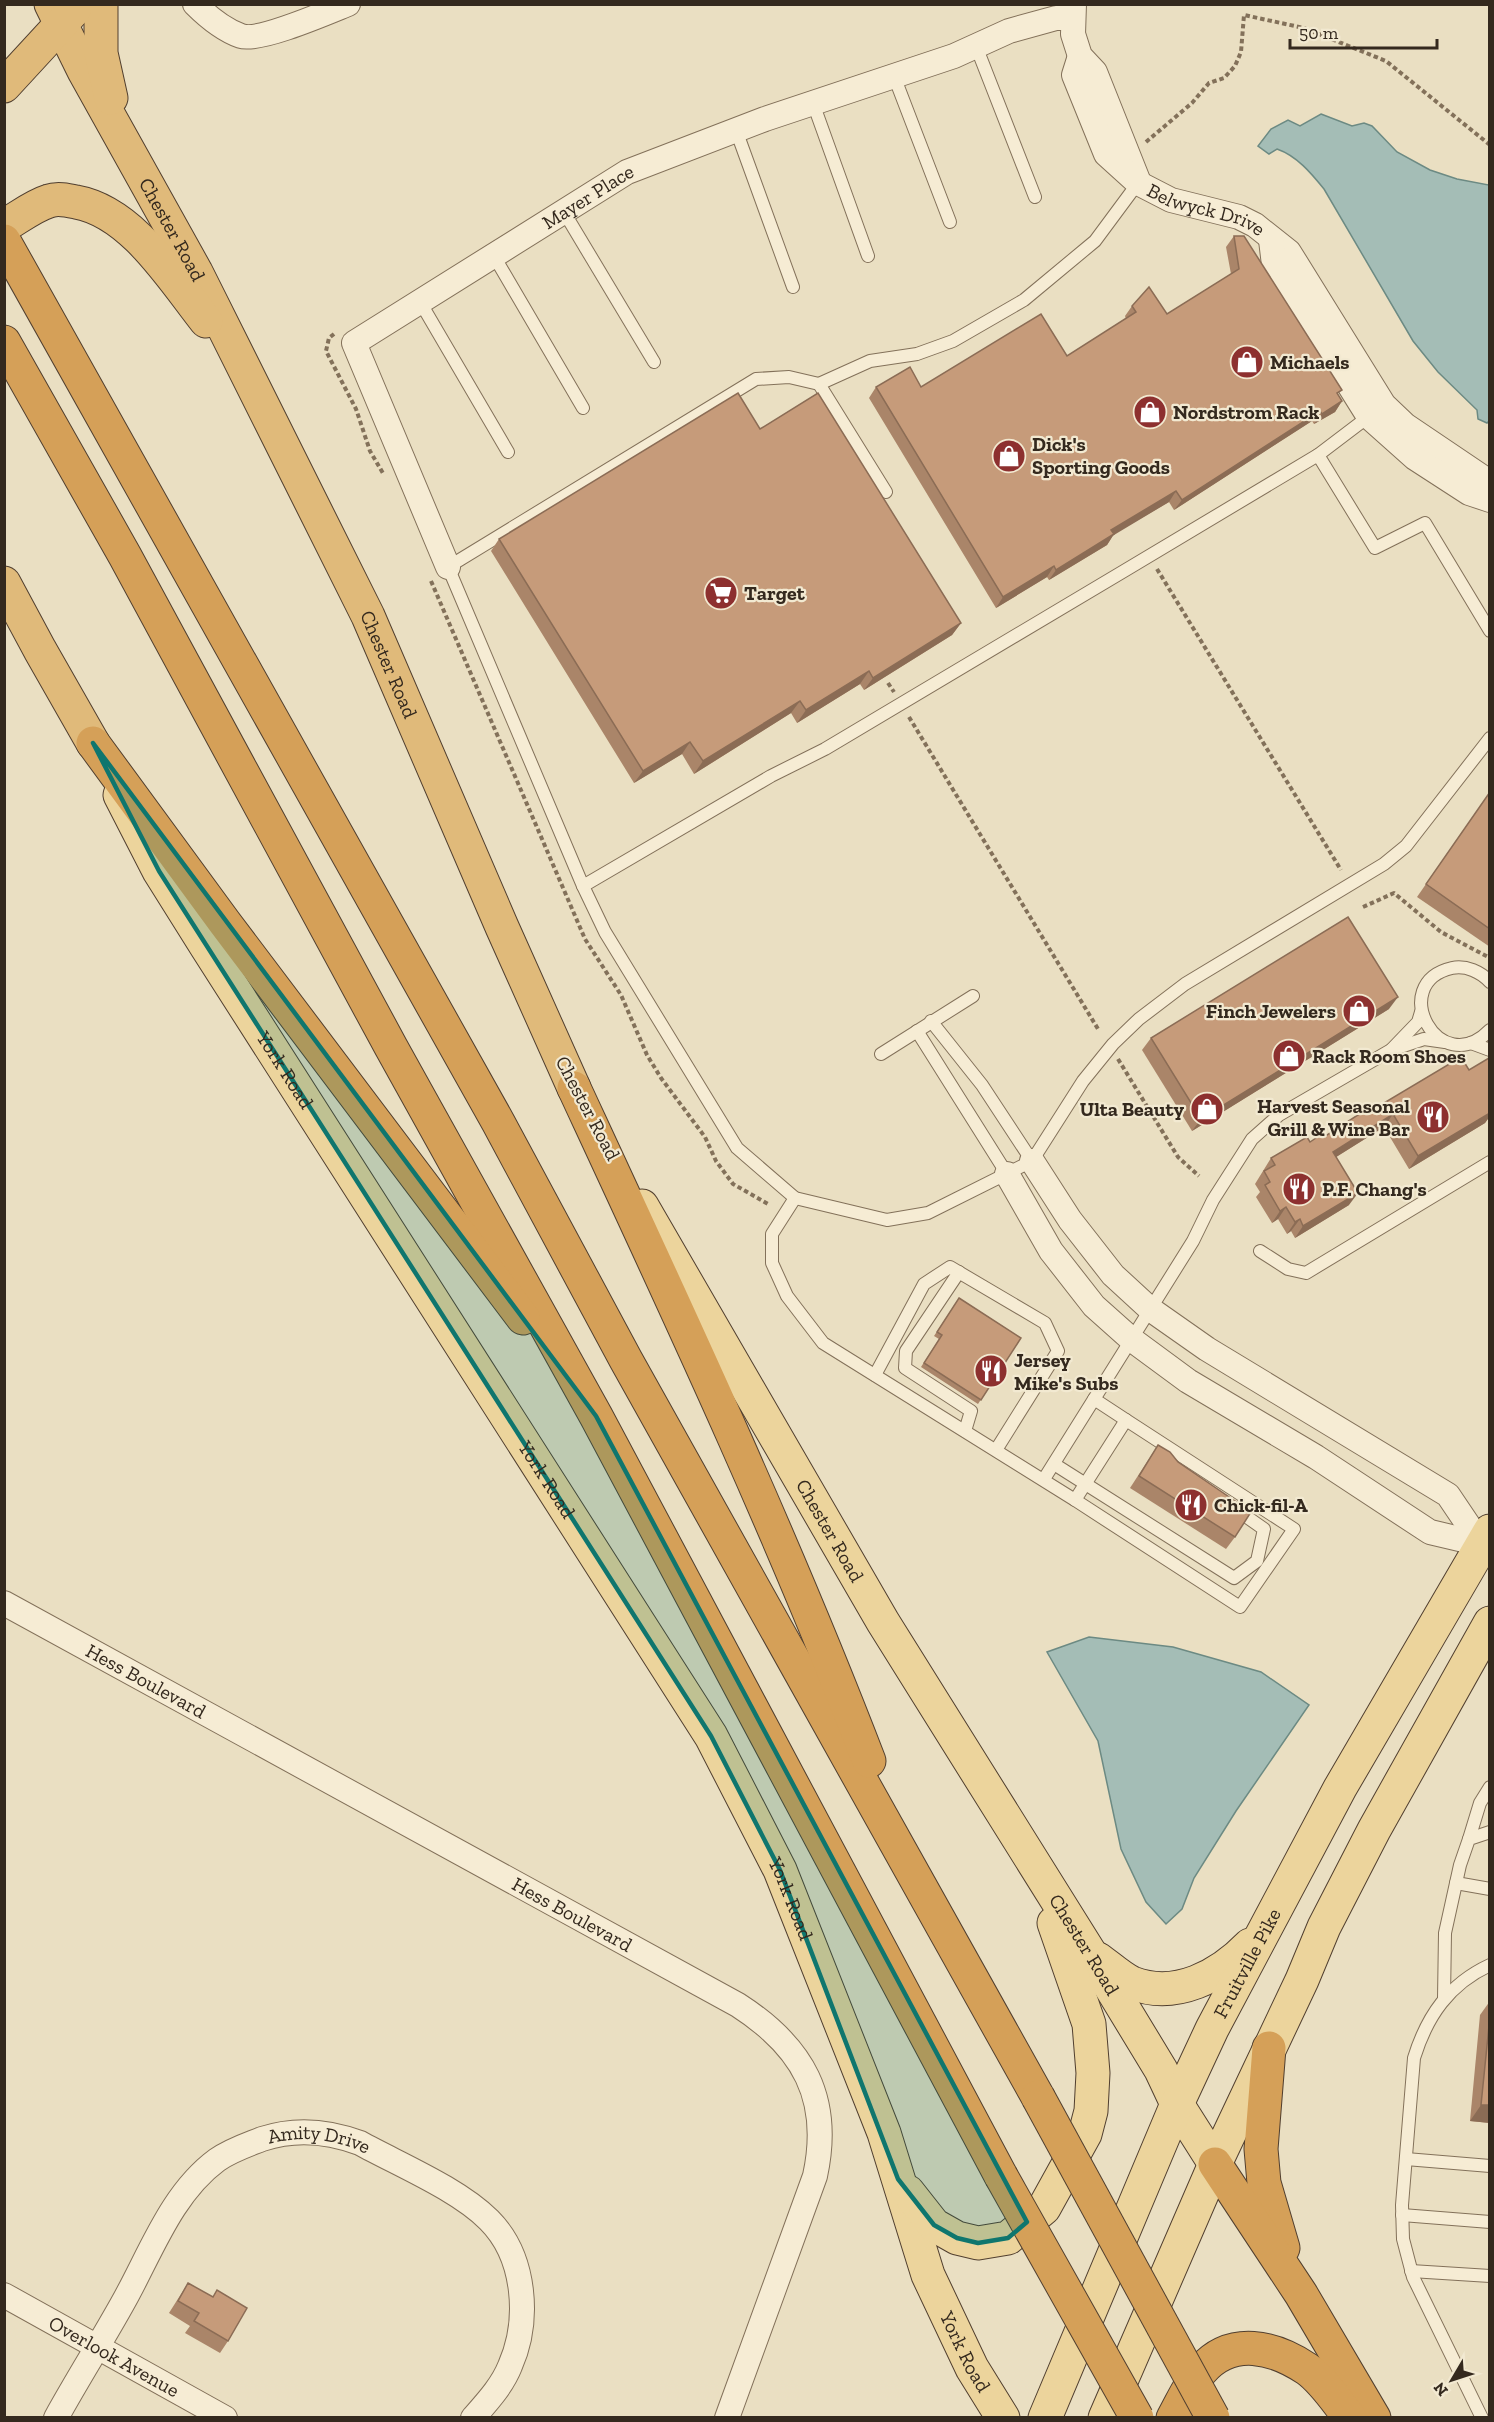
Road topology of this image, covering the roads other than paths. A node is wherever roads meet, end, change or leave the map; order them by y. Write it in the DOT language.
graph roads {
  1 [pos="101,4"];
  2 [pos="195,4"];
  3 [pos="348,4"];
  4 [pos="64,11"];
  5 [pos="1073,11"];
  6 [pos="976,46"];
  7 [pos="894,76"];
  8 [pos="4,86"];
  9 [pos="813,103"];
  10 [pos="118,129"];
  11 [pos="736,130"];
  12 [pos="1138,183"];
  13 [pos="1035,197"];
  14 [pos="564,212"];
  15 [pos="950,222"];
  16 [pos="4,226"];
  17 [pos="4,241"];
  18 [pos="494,256"];
  19 [pos="868,256"];
  20 [pos="793,286"];
  21 [pos="419,300"];
  22 [pos="4,342"];
  23 [pos="654,362"];
  24 [pos="246,371"];
  25 [pos="819,384"];
  26 [pos="583,408"];
  27 [pos="1376,411"];
  28 [pos="508,452"];
  29 [pos="1318,455"];
  30 [pos="1490,486"];
  31 [pos="886,492"];
  32 [pos="1490,500"];
  33 [pos="448,567"];
  34 [pos="4,583"];
  35 [pos="1490,631"];
  36 [pos="1490,738"];
  37 [pos="93,743"];
  38 [pos="583,886"];
  39 [pos="1485,974"];
  40 [pos="1490,982"];
  41 [pos="973,996"];
  42 [pos="1421,1011"];
  43 [pos="931,1022"];
  44 [pos="1490,1030"];
  45 [pos="917,1031"];
  46 [pos="1445,1042"];
  47 [pos="1471,1043"];
  48 [pos="1392,1050"];
  49 [pos="1490,1050"];
  50 [pos="881,1054"];
  51 [pos="574,1088"];
  52 [pos="1032,1161"];
  53 [pos="1490,1162"];
  54 [pos="1006,1174"];
  55 [pos="795,1198"];
  56 [pos="1260,1251"];
  57 [pos="959,1272"];
  58 [pos="1150,1309"];
  59 [pos="1131,1339"];
  60 [pos="874,1375"];
  61 [pos="1094,1399"];
  62 [pos="596,1416"];
  63 [pos="1126,1420"];
  64 [pos="965,1431"];
  65 [pos="1152,1438"];
  66 [pos="996,1450"];
  67 [pos="1054,1464"];
  68 [pos="1174,1468"];
  69 [pos="1044,1479"];
  70 [pos="1085,1484"];
  71 [pos="1219,1498"];
  72 [pos="1075,1500"];
  73 [pos="1487,1542"];
  74 [pos="4,1603"];
  75 [pos="1490,1623"];
  76 [pos="1490,1787"];
  77 [pos="1490,1832"];
  78 [pos="1015,1833"];
  79 [pos="1469,1839"];
  80 [pos="914,1877"];
  81 [pos="1456,1883"];
  82 [pos="1490,1889"];
  83 [pos="1264,1931"];
  84 [pos="1090,1953"];
  85 [pos="1490,1965"];
  86 [pos="1444,1998"];
  87 [pos="1269,2048"];
  88 [pos="1177,2104"];
  89 [pos="1406,2159"];
  90 [pos="1215,2164"];
  91 [pos="1490,2166"];
  92 [pos="898,2179"];
  93 [pos="1402,2215"];
  94 [pos="1490,2222"];
  95 [pos="1411,2271"];
  96 [pos="1490,2276"];
  97 [pos="1301,2294"];
  98 [pos="4,2295"];
  99 [pos="97,2348"];
  100 [pos="972,2368"];
  101 [pos="56,2418"];
  102 [pos="225,2418"];
  103 [pos="473,2418"];
  104 [pos="727,2418"];
  105 [pos="979,2418"];
  106 [pos="1004,2418"];
  107 [pos="1045,2418"];
  108 [pos="1105,2418"];
  109 [pos="1137,2418"];
  110 [pos="1173,2418"];
  111 [pos="1213,2418"];
  112 [pos="1350,2418"];
  113 [pos="1374,2418"];
  114 [pos="1482,2418"];
  1 -- 10 [label="highway"];
  2 -- 3 [label="street"];
  4 -- 8 [label="highway"];
  4 -- 10 [label="highway, Chester Road"];
  5 -- 6 [label="street, Mayer Place"];
  5 -- 12 [label="street, Belwyck Drive"];
  6 -- 7 [label="street, Mayer Place"];
  6 -- 13 [label="lane"];
  7 -- 9 [label="street, Mayer Place"];
  7 -- 15 [label="lane"];
  9 -- 11 [label="street, Mayer Place"];
  9 -- 19 [label="lane"];
  10 -- 24 [label="highway, Chester Road"];
  11 -- 14 [label="street, Mayer Place"];
  11 -- 20 [label="lane"];
  12 -- 25 [label="lane"];
  12 -- 27 [label="street, Belwyck Drive"];
  14 -- 18 [label="street, Mayer Place"];
  14 -- 23 [label="lane"];
  16 -- 24 [label="highway"];
  17 -- 80 [label="highway"];
  18 -- 21 [label="street, Mayer Place"];
  18 -- 26 [label="lane"];
  21 -- 28 [label="lane"];
  21 -- 33 [label="street, Mayer Place"];
  22 -- 62 [label="highway"];
  24 -- 51 [label="highway, Chester Road"];
  25 -- 31 [label="lane"];
  25 -- 33 [label="lane"];
  27 -- 29 [label="lane"];
  27 -- 30 [label="street"];
  27 -- 32 [label="street"];
  29 -- 35 [label="lane"];
  29 -- 38 [label="lane"];
  33 -- 38 [label="lane"];
  34 -- 37 [label="highway, York Road"];
  36 -- 52 [label="lane"];
  37 -- 62 [label="highway"];
  37 -- 92 [label="main road, York Road"];
  38 -- 55 [label="lane"];
  39 -- 40 [label="lane"];
  39 -- 42 [label="lane"];
  41 -- 43 [label="lane"];
  42 -- 46 [label="lane"];
  42 -- 48 [label="lane"];
  43 -- 45 [label="lane"];
  43 -- 52 [label="lane"];
  44 -- 47 [label="lane"];
  45 -- 50 [label="lane"];
  45 -- 54 [label="lane"];
  46 -- 47 [label="lane"];
  46 -- 48 [label="lane"];
  47 -- 49 [label="lane"];
  48 -- 58 [label="lane"];
  51 -- 78 [label="main road, Chester Road"];
  51 -- 80 [label="highway"];
  52 -- 54 [label="lane"];
  52 -- 58 [label="street"];
  53 -- 56 [label="lane"];
  54 -- 55 [label="lane"];
  54 -- 59 [label="street"];
  55 -- 60 [label="lane"];
  57 -- 60 [label="lane"];
  57 -- 64 [label="lane"];
  57 -- 66 [label="lane"];
  58 -- 59 [label="lane"];
  58 -- 73 [label="street"];
  59 -- 61 [label="lane"];
  59 -- 73 [label="street"];
  60 -- 64 [label="lane"];
  61 -- 63 [label="lane"];
  61 -- 67 [label="lane"];
  62 -- 109 [label="highway, bridge"];
  63 -- 65 [label="lane"];
  63 -- 70 [label="lane"];
  64 -- 66 [label="lane"];
  65 -- 68 [label="lane"];
  65 -- 72 [label="lane"];
  66 -- 69 [label="lane"];
  67 -- 69 [label="lane"];
  67 -- 70 [label="lane"];
  69 -- 72 [label="lane"];
  70 -- 71 [label="lane"];
  70 -- 72 [label="lane"];
  73 -- 83 [label="main road, Fruitville Pike"];
  74 -- 104 [label="street, Hess Boulevard"];
  75 -- 87 [label="main road"];
  76 -- 79 [label="lane"];
  77 -- 79 [label="lane"];
  78 -- 84 [label="main road, Chester Road"];
  78 -- 92 [label="main road"];
  79 -- 81 [label="lane"];
  80 -- 111 [label="highway, bridge"];
  81 -- 82 [label="lane"];
  81 -- 86 [label="lane"];
  83 -- 84 [label="main road"];
  83 -- 88 [label="main road, Fruitville Pike"];
  84 -- 88 [label="main road, Chester Road"];
  85 -- 86 [label="lane"];
  86 -- 89 [label="lane"];
  87 -- 90 [label="main road"];
  87 -- 97 [label="highway"];
  88 -- 90 [label="main road, Chester Road"];
  88 -- 107 [label="main road, Fruitville Pike"];
  89 -- 91 [label="lane"];
  89 -- 93 [label="lane"];
  90 -- 97 [label="highway"];
  90 -- 108 [label="main road"];
  92 -- 100 [label="main road, York Road"];
  93 -- 94 [label="lane"];
  93 -- 95 [label="lane"];
  95 -- 96 [label="lane"];
  95 -- 114 [label="lane"];
  97 -- 113 [label="highway"];
  98 -- 99 [label="street, Overlook Avenue"];
  99 -- 101 [label="street, Amity Drive"];
  99 -- 102 [label="street, Overlook Avenue"];
  99 -- 103 [label="street, Amity Drive"];
  100 -- 105 [label="main road"];
  100 -- 106 [label="main road, York Road"];
  110 -- 112 [label="highway"];
}
